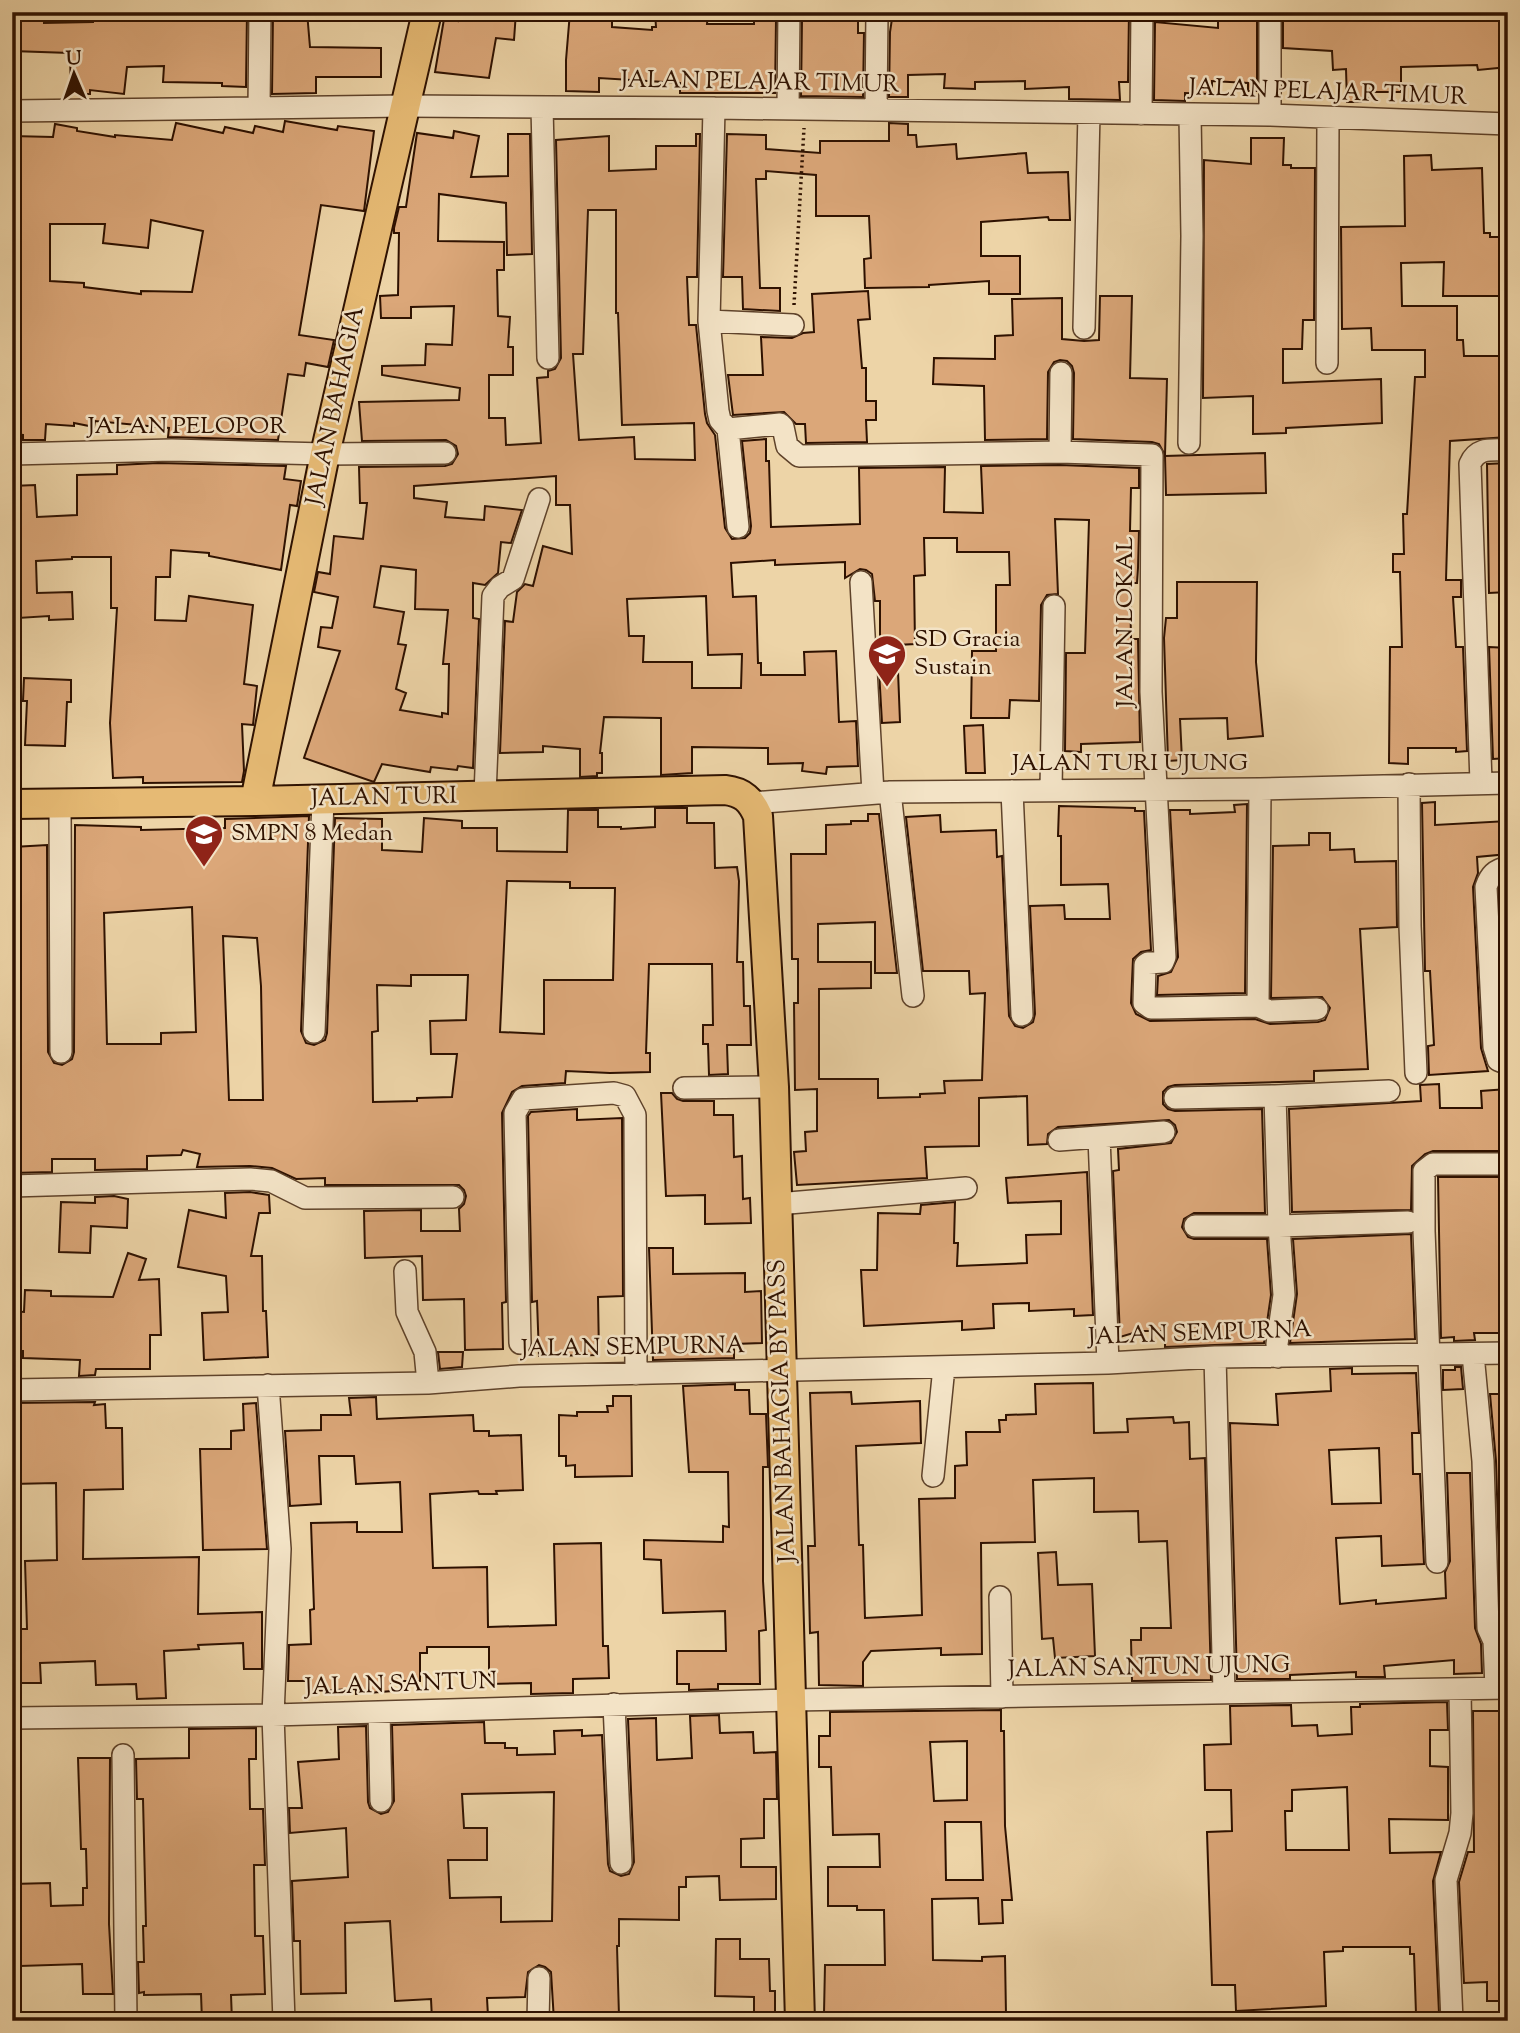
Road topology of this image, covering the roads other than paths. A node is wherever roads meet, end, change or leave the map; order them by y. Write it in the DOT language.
graph roads {
  1 [pos="260,12"];
  2 [pos="427,12"];
  3 [pos="789,12"];
  4 [pos="877,12"];
  5 [pos="1142,12"];
  6 [pos="1270,12"];
  7 [pos="405,106"];
  8 [pos="542,107"];
  9 [pos="259,108"];
  10 [pos="714,108"];
  11 [pos="796,109"];
  12 [pos="876,110"];
  13 [pos="12,111"];
  14 [pos="1089,113"];
  15 [pos="1141,114"];
  16 [pos="1191,114"];
  17 [pos="1270,115"];
  18 [pos="1328,118"];
  19 [pos="1508,124"];
  20 [pos="709,321"];
  21 [pos="793,325"];
  22 [pos="1084,328"];
  23 [pos="548,358"];
  24 [pos="1328,363"];
  25 [pos="1061,373"];
  26 [pos="728,429"];
  27 [pos="1189,443"];
  28 [pos="1508,450"];
  29 [pos="1060,452"];
  30 [pos="445,453"];
  31 [pos="12,454"];
  32 [pos="325,454"];
  33 [pos="539,499"];
  34 [pos="738,527"];
  35 [pos="861,582"];
  36 [pos="1054,606"];
  37 [pos="1481,783"];
  38 [pos="1508,783"];
  39 [pos="1409,784"];
  40 [pos="1156,789"];
  41 [pos="1260,789"];
  42 [pos="1051,790"];
  43 [pos="1012,791"];
  44 [pos="882,792"];
  45 [pos="485,795"];
  46 [pos="323,800"];
  47 [pos="255,801"];
  48 [pos="60,803"];
  49 [pos="752,803"];
  50 [pos="12,804"];
  51 [pos="1508,867"];
  52 [pos="913,996"];
  53 [pos="1258,1006"];
  54 [pos="1317,1009"];
  55 [pos="1022,1015"];
  56 [pos="314,1032"];
  57 [pos="61,1052"];
  58 [pos="1508,1064"];
  59 [pos="1416,1073"];
  60 [pos="774,1087"];
  61 [pos="684,1088"];
  62 [pos="1389,1091"];
  63 [pos="1275,1096"];
  64 [pos="1175,1098"];
  65 [pos="1164,1132"];
  66 [pos="1099,1137"];
  67 [pos="1059,1140"];
  68 [pos="1508,1164"];
  69 [pos="12,1186"];
  70 [pos="966,1188"];
  71 [pos="453,1197"];
  72 [pos="777,1204"];
  73 [pos="1408,1222"];
  74 [pos="1195,1226"];
  75 [pos="1279,1226"];
  76 [pos="405,1270"];
  77 [pos="1508,1353"];
  78 [pos="1473,1354"];
  79 [pos="1429,1355"];
  80 [pos="1215,1357"];
  81 [pos="1278,1357"];
  82 [pos="520,1358"];
  83 [pos="1108,1363"];
  84 [pos="944,1367"];
  85 [pos="782,1370"];
  86 [pos="636,1374"];
  87 [pos="428,1383"];
  88 [pos="268,1385"];
  89 [pos="12,1390"];
  90 [pos="933,1476"];
  91 [pos="1437,1562"];
  92 [pos="1000,1597"];
  93 [pos="1502,1688"];
  94 [pos="1460,1690"];
  95 [pos="1224,1692"];
  96 [pos="1002,1697"];
  97 [pos="791,1700"];
  98 [pos="614,1704"];
  99 [pos="379,1712"];
  100 [pos="274,1715"];
  101 [pos="12,1718"];
  102 [pos="124,1755"];
  103 [pos="381,1801"];
  104 [pos="621,1863"];
  105 [pos="539,1978"];
  106 [pos="126,2021"];
  107 [pos="284,2021"];
  108 [pos="538,2021"];
  109 [pos="800,2021"];
  110 [pos="1451,2021"];
  1 -- 9 [label="street"];
  2 -- 7 [label="main road, JALAN BAHAGIA"];
  3 -- 11 [label="street"];
  4 -- 12 [label="street"];
  5 -- 15 [label="street"];
  6 -- 17 [label="street"];
  7 -- 8 [label="street, JALAN PELAJAR TIMUR"];
  7 -- 9 [label="street, JALAN PELAJAR TIMUR"];
  7 -- 32 [label="main road, JALAN BAHAGIA"];
  8 -- 10 [label="street, JALAN PELAJAR TIMUR"];
  8 -- 23 [label="street"];
  9 -- 13 [label="street, JALAN PELAJAR TIMUR"];
  10 -- 11 [label="street, JALAN PELAJAR TIMUR"];
  10 -- 20 [label="street"];
  11 -- 12 [label="street, JALAN PELAJAR TIMUR"];
  12 -- 14 [label="street, JALAN PELAJAR TIMUR"];
  14 -- 15 [label="street, JALAN PELAJAR TIMUR"];
  14 -- 22 [label="street"];
  15 -- 16 [label="street, JALAN PELAJAR TIMUR"];
  16 -- 17 [label="street, JALAN PELAJAR TIMUR"];
  16 -- 27 [label="street"];
  17 -- 18 [label="street, JALAN PELAJAR TIMUR"];
  18 -- 19 [label="street, JALAN PELAJAR TIMUR"];
  18 -- 24 [label="street"];
  20 -- 21 [label="street"];
  20 -- 26 [label="street"];
  25 -- 29 [label="street"];
  26 -- 29 [label="street"];
  26 -- 34 [label="street"];
  28 -- 37 [label="street"];
  29 -- 40 [label="street, JALAN LOKAL"];
  30 -- 32 [label="street, JALAN PELOPOR"];
  31 -- 32 [label="street, JALAN PELOPOR"];
  32 -- 47 [label="main road, JALAN BAHAGIA"];
  33 -- 45 [label="street"];
  35 -- 44 [label="street"];
  36 -- 42 [label="street"];
  37 -- 38 [label="street, JALAN TURI UJUNG"];
  37 -- 39 [label="street, JALAN TURI UJUNG"];
  39 -- 41 [label="street, JALAN TURI UJUNG"];
  39 -- 59 [label="street"];
  40 -- 41 [label="street, JALAN TURI UJUNG"];
  40 -- 42 [label="street, JALAN TURI UJUNG"];
  40 -- 53 [label="street, JALAN LOKAL"];
  41 -- 53 [label="street"];
  42 -- 43 [label="street, JALAN TURI UJUNG"];
  43 -- 44 [label="street, JALAN TURI UJUNG"];
  43 -- 55 [label="street"];
  44 -- 49 [label="street, JALAN TURI UJUNG"];
  44 -- 52 [label="street"];
  45 -- 46 [label="main road, JALAN TURI"];
  45 -- 49 [label="main road, JALAN TURI"];
  46 -- 47 [label="main road, JALAN TURI"];
  46 -- 56 [label="street"];
  47 -- 48 [label="main road, JALAN TURI"];
  48 -- 50 [label="main road, JALAN TURI"];
  48 -- 57 [label="street"];
  49 -- 60 [label="main road, JALAN BAHAGIA BY PASS"];
  51 -- 58 [label="street"];
  53 -- 54 [label="street"];
  60 -- 61 [label="street"];
  60 -- 72 [label="main road, JALAN BAHAGIA BY PASS"];
  62 -- 63 [label="street"];
  63 -- 64 [label="street"];
  63 -- 75 [label="street"];
  65 -- 66 [label="street"];
  66 -- 67 [label="street"];
  66 -- 83 [label="street"];
  68 -- 79 [label="street"];
  69 -- 71 [label="street"];
  70 -- 72 [label="street"];
  72 -- 85 [label="main road, JALAN BAHAGIA BY PASS"];
  73 -- 75 [label="street"];
  74 -- 75 [label="street"];
  75 -- 81 [label="street"];
  76 -- 87 [label="street"];
  77 -- 78 [label="street, JALAN SEMPURNA"];
  78 -- 79 [label="street, JALAN SEMPURNA"];
  78 -- 93 [label="street"];
  79 -- 81 [label="street, JALAN SEMPURNA"];
  79 -- 91 [label="street"];
  80 -- 81 [label="street, JALAN SEMPURNA"];
  80 -- 83 [label="street, JALAN SEMPURNA"];
  80 -- 95 [label="street"];
  82 -- 86 [label="street, JALAN SEMPURNA"];
  82 -- 86 [label="street"];
  82 -- 87 [label="street, JALAN SEMPURNA"];
  83 -- 84 [label="street, JALAN SEMPURNA"];
  84 -- 85 [label="street, JALAN SEMPURNA"];
  84 -- 90 [label="street"];
  85 -- 86 [label="street, JALAN SEMPURNA"];
  85 -- 97 [label="main road, JALAN BAHAGIA BY PASS"];
  87 -- 88 [label="street, JALAN SEMPURNA"];
  88 -- 89 [label="street, JALAN SEMPURNA"];
  88 -- 100 [label="street"];
  92 -- 96 [label="street"];
  93 -- 94 [label="street, JALAN SANTUN UJUNG"];
  94 -- 95 [label="street, JALAN SANTUN UJUNG"];
  94 -- 110 [label="street"];
  95 -- 96 [label="street, JALAN SANTUN UJUNG"];
  96 -- 97 [label="street, JALAN SANTUN UJUNG"];
  97 -- 98 [label="street, JALAN SANTUN"];
  97 -- 109 [label="main road, JALAN BAHAGIA BY PASS"];
  98 -- 99 [label="street, JALAN SANTUN"];
  98 -- 104 [label="street"];
  99 -- 100 [label="street, JALAN SANTUN"];
  99 -- 103 [label="street"];
  100 -- 101 [label="street, JALAN SANTUN"];
  100 -- 107 [label="street"];
  102 -- 106 [label="street"];
  105 -- 108 [label="street"];
}
